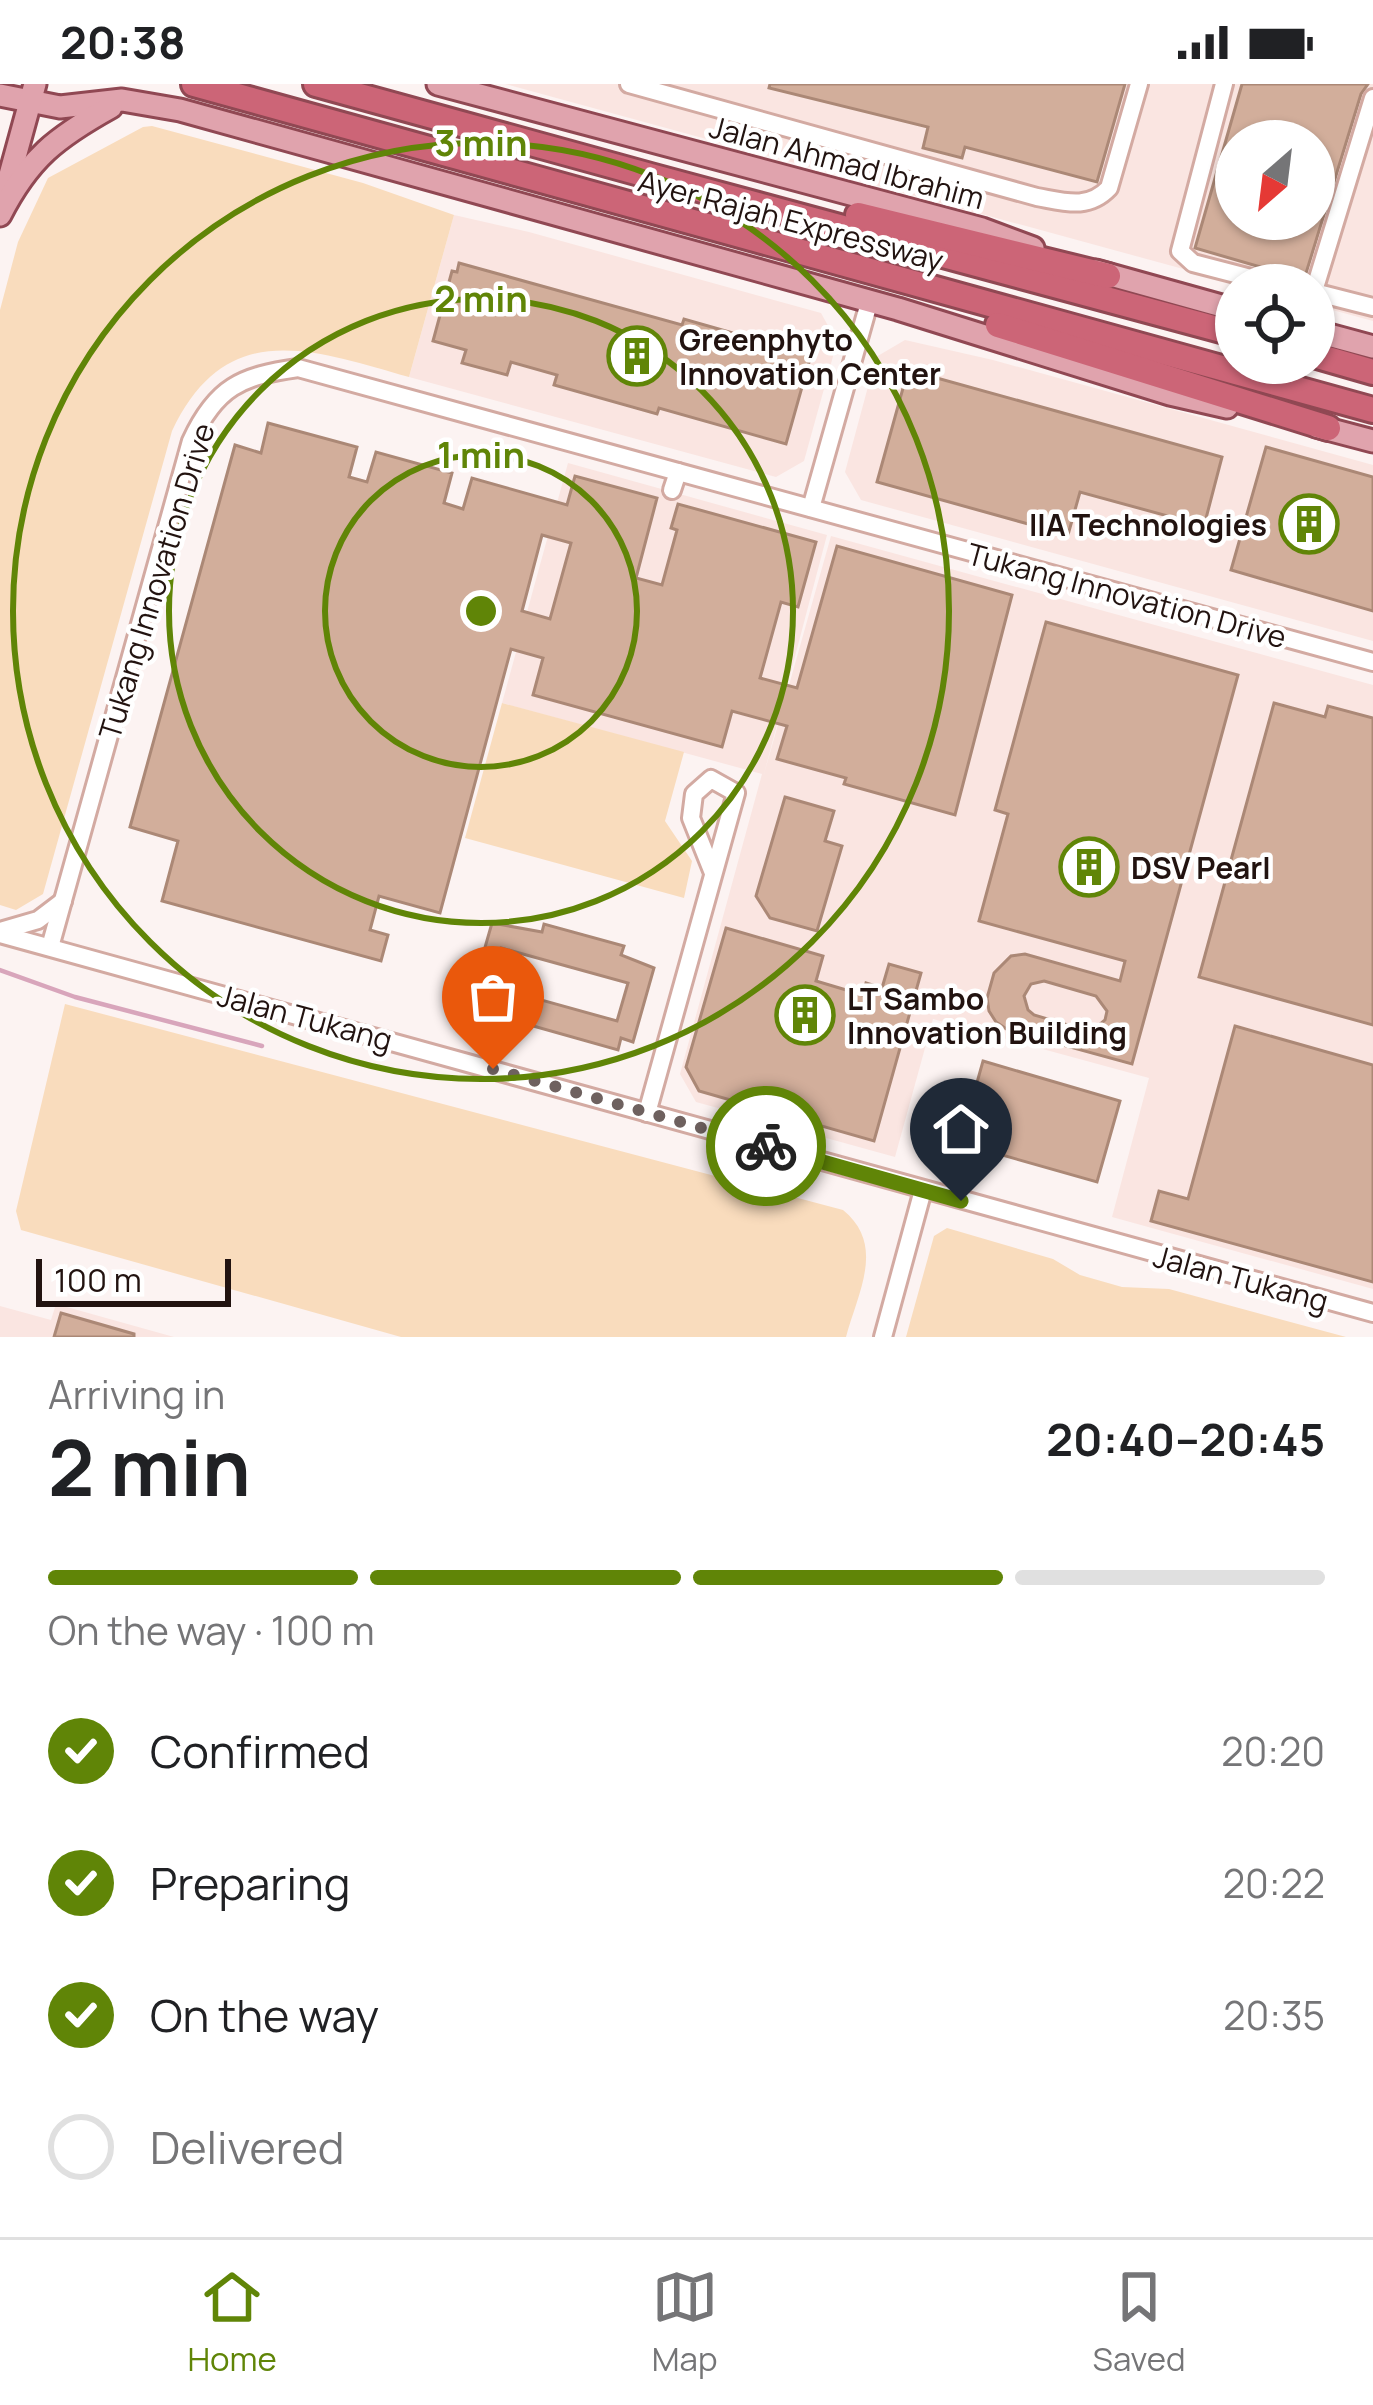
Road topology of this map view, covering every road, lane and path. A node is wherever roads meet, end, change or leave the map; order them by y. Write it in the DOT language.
graph roads {
  1 [pos="194,84"];
  2 [pos="316,84"];
  3 [pos="438,84"];
  4 [pos="629,84"];
  5 [pos="1139,84"];
  6 [pos="1224,84"];
  7 [pos="2,94"];
  8 [pos="33,94"];
  9 [pos="1373,98"];
  10 [pos="122,100"];
  11 [pos="0,212"];
  12 [pos="797,214"];
  13 [pos="816,259"];
  14 [pos="1325,264"];
  15 [pos="1215,269"];
  16 [pos="1108,276"];
  17 [pos="1335,297"];
  18 [pos="869,303"];
  19 [pos="1215,304"];
  20 [pos="1373,307"];
  21 [pos="1215,328"];
  22 [pos="1335,337"];
  23 [pos="1373,347"];
  24 [pos="1335,361"];
  25 [pos="1373,372"];
  26 [pos="1373,410"];
  27 [pos="1328,428"];
  28 [pos="1373,441"];
  29 [pos="811,508"];
  30 [pos="1373,662"];
  31 [pos="713,873"];
  32 [pos="64,901"];
  33 [pos="0,932"];
  34 [pos="50,947"];
  35 [pos="647,1112"];
  36 [pos="923,1190"];
  37 [pos="1373,1313"];
  38 [pos="883,1337"];
  1 -- 13 [label="highway, Ayer Rajah Expressway"];
  2 -- 12 [label="highway, Ayer Rajah Expressway"];
  3 -- 16 [label="main road, Jalan Ahmad Ibrahim"];
  4 -- 5 [label="street"];
  6 -- 15 [label="street"];
  7 -- 8 [label="main road"];
  8 -- 10 [label="main road"];
  8 -- 11 [label="main road"];
  9 -- 14 [label="street"];
  10 -- 11 [label="main road"];
  10 -- 18 [label="main road"];
  12 -- 16 [label="highway"];
  12 -- 21 [label="highway, Ayer Rajah Expressway"];
  13 -- 26 [label="highway, Ayer Rajah Expressway"];
  13 -- 27 [label="highway"];
  16 -- 19 [label="main road, Jalan Ahmad Ibrahim"];
  17 -- 20 [label="street"];
  18 -- 27 [label="main road"];
  18 -- 29 [label="street"];
  22 -- 23 [label="main road"];
  24 -- 25 [label="highway"];
  27 -- 28 [label="main road"];
  29 -- 30 [label="street, Tukang Innovation Drive"];
  29 -- 32 [label="street, Tukang Innovation Drive"];
  31 -- 31 [label="street"];
  31 -- 35 [label="street"];
  32 -- 33 [label="street"];
  32 -- 34 [label="street, Tukang Innovation Drive"];
  33 -- 34 [label="street, Jalan Tukang"];
  34 -- 35 [label="street, Jalan Tukang"];
  35 -- 36 [label="street, Jalan Tukang"];
  36 -- 37 [label="street, Jalan Tukang"];
  36 -- 38 [label="street"];
}
